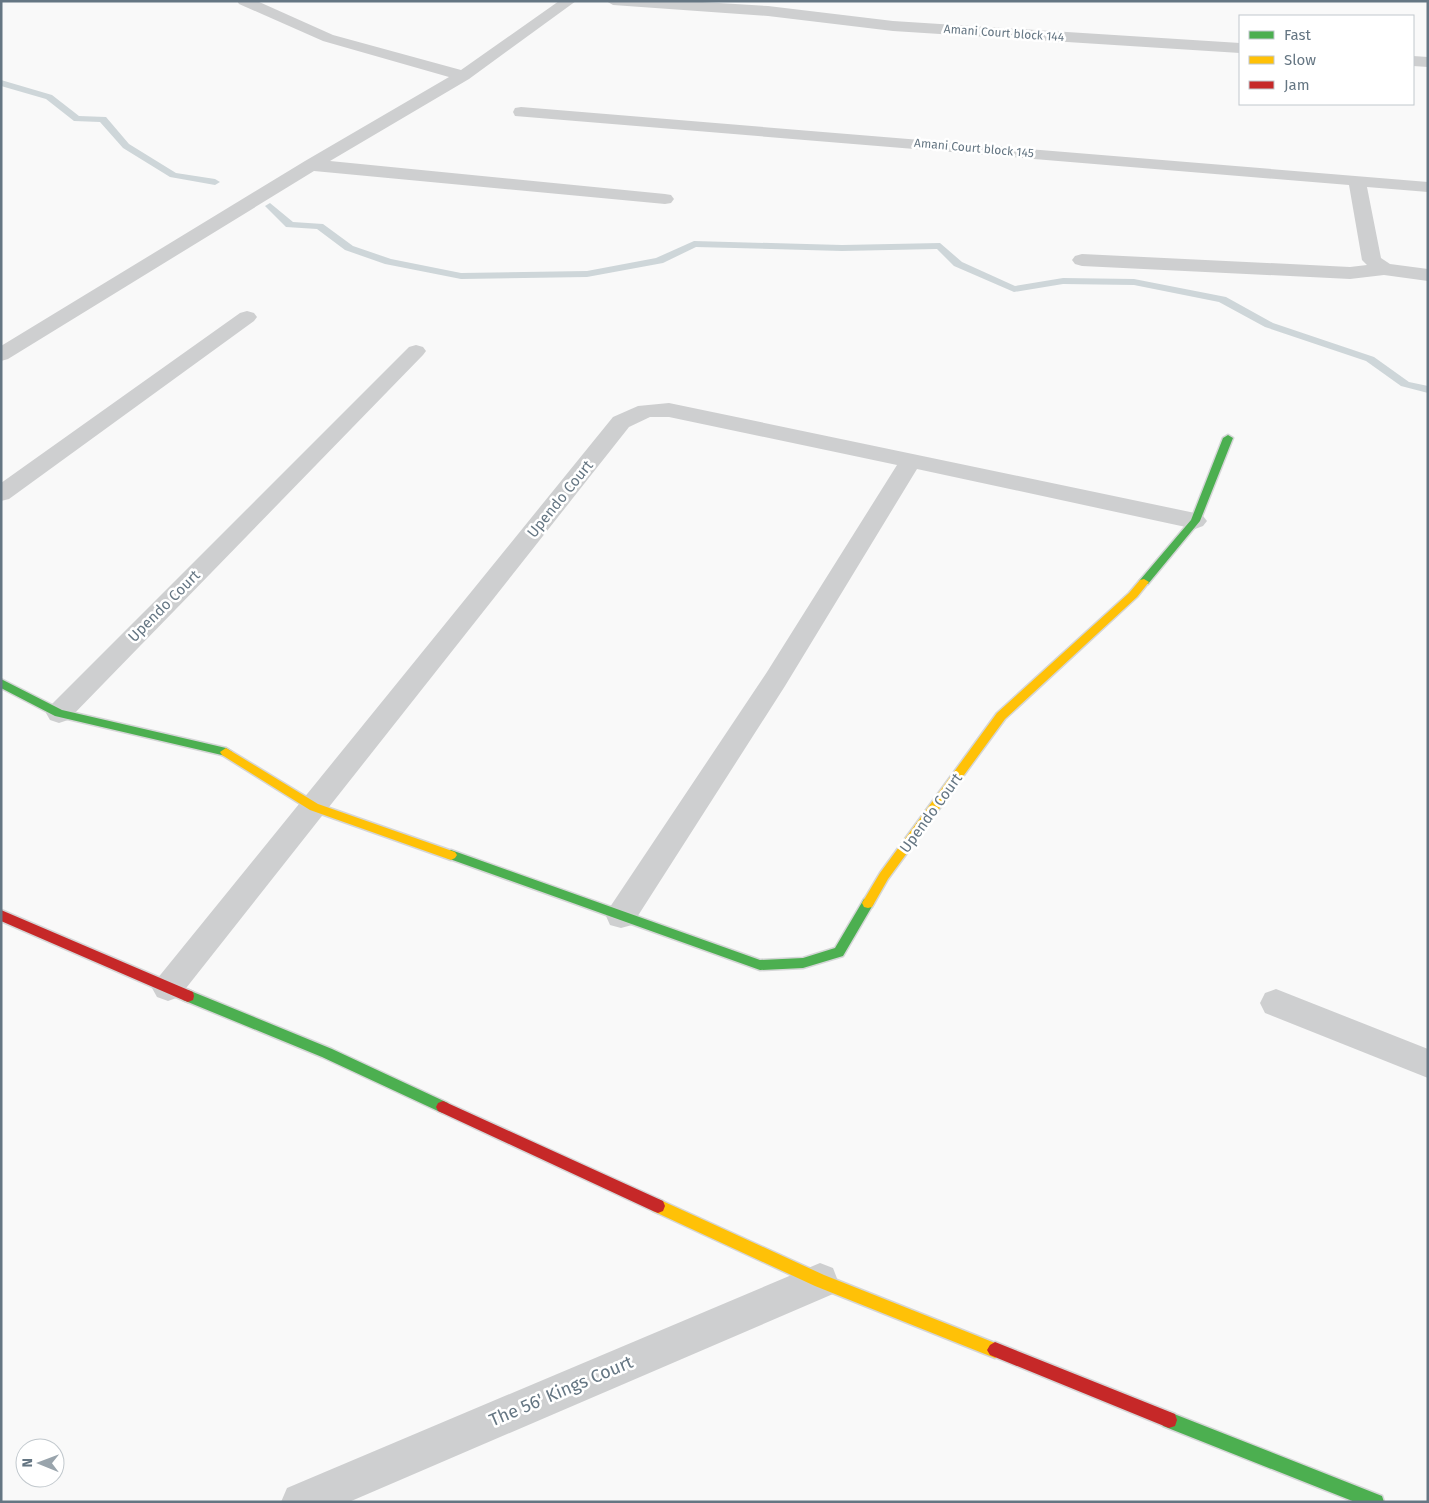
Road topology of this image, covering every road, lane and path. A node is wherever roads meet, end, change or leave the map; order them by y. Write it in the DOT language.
graph roads {
  1 [pos="244,1"];
  2 [pos="569,1"];
  3 [pos="613,1"];
  4 [pos="767,6"];
  5 [pos="1239,48"];
  6 [pos="1414,61"];
  7 [pos="1428,62"];
  8 [pos="463,76"];
  9 [pos="521,112"];
  10 [pos="311,165"];
  11 [pos="1357,181"];
  12 [pos="1428,188"];
  13 [pos="665,199"];
  14 [pos="1082,260"];
  15 [pos="1384,268"];
  16 [pos="1428,275"];
  17 [pos="247,317"];
  18 [pos="416,351"];
  19 [pos="1,355"];
  20 [pos="1228,438"];
  21 [pos="910,461"];
  22 [pos="1,494"];
  23 [pos="1195,521"];
  24 [pos="1,683"];
  25 [pos="59,713"];
  26 [pos="314,807"];
  27 [pos="1,915"];
  28 [pos="621,916"];
  29 [pos="168,988"];
  30 [pos="1276,1003"];
  31 [pos="1428,1064"];
  32 [pos="820,1281"];
  33 [pos="301,1502"];
  34 [pos="1376,1502"];
  1 -- 8 [label="street"];
  2 -- 8 [label="street"];
  3 -- 4 [label="street, Amani Court block 144"];
  4 -- 5 [label="street, Amani Court block 144"];
  6 -- 7 [label="street"];
  8 -- 10 [label="street"];
  9 -- 11 [label="street, Amani Court block 145"];
  10 -- 13 [label="street"];
  10 -- 19 [label="street"];
  11 -- 12 [label="street, Amani Court block 145"];
  11 -- 15 [label="street"];
  14 -- 15 [label="street"];
  15 -- 16 [label="street"];
  17 -- 22 [label="street"];
  18 -- 25 [label="street, Upendo Court"];
  20 -- 23 [label="street, Upendo Court"];
  21 -- 23 [label="street, Upendo Court"];
  21 -- 26 [label="street, Upendo Court"];
  21 -- 28 [label="street"];
  23 -- 28 [label="street, Upendo Court"];
  24 -- 25 [label="street, Upendo Court"];
  25 -- 26 [label="street, Upendo Court"];
  26 -- 28 [label="street, Upendo Court"];
  26 -- 29 [label="street, Upendo Court"];
  27 -- 29 [label="street"];
  29 -- 32 [label="street"];
  30 -- 31 [label="street"];
  32 -- 33 [label="street, The 56' Kings Court"];
  32 -- 34 [label="street"];
}
